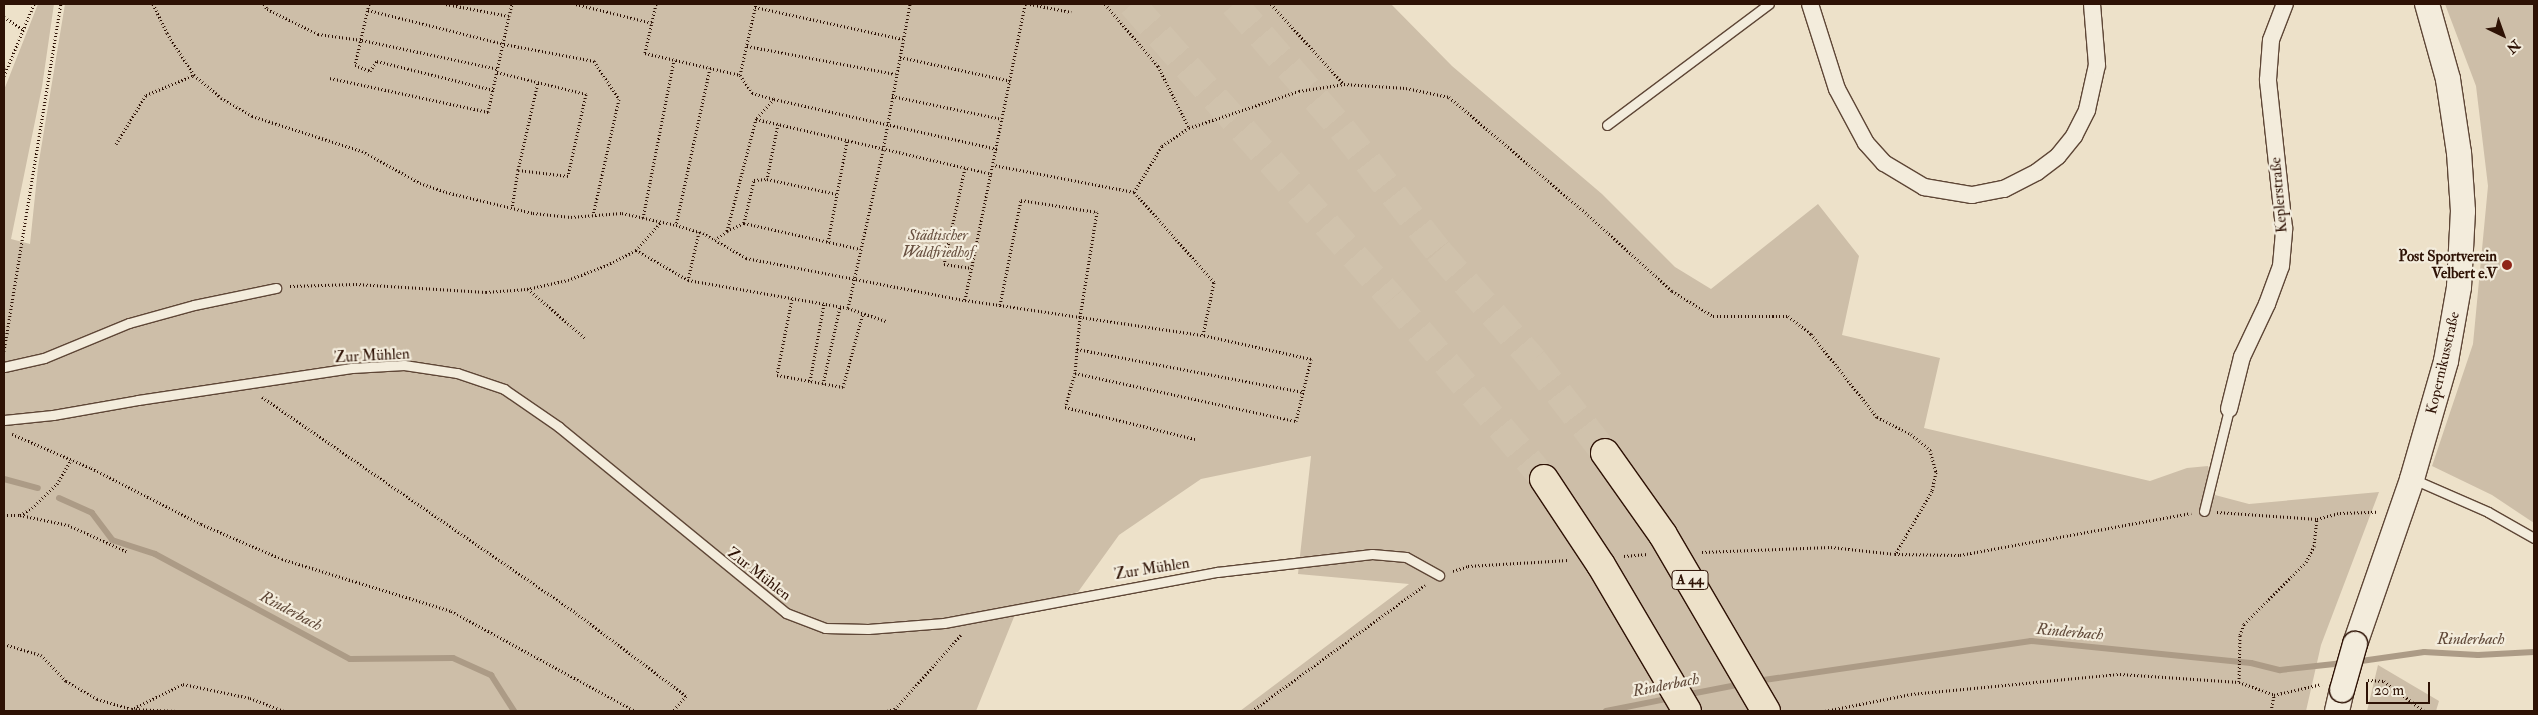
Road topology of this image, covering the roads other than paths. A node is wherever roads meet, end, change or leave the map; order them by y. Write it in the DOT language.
graph roads {
  1 [pos="1769,4"];
  2 [pos="1810,4"];
  3 [pos="2092,4"];
  4 [pos="2285,4"];
  5 [pos="2427,4"];
  6 [pos="1608,125"];
  7 [pos="276,288"];
  8 [pos="4,367"];
  9 [pos="2229,410"];
  10 [pos="5,419"];
  11 [pos="1605,453"];
  12 [pos="1544,479"];
  13 [pos="2412,479"];
  14 [pos="2204,511"];
  15 [pos="2534,538"];
  16 [pos="1439,575"];
  17 [pos="2340,701"];
  18 [pos="1687,711"];
  19 [pos="1766,711"];
  1 -- 6 [label="lane"];
  2 -- 3 [label="street"];
  4 -- 9 [label="street, Keplerstraße"];
  5 -- 13 [label="street, Kopernikusstraße"];
  7 -- 8 [label="lane"];
  9 -- 14 [label="lane"];
  10 -- 16 [label="lane, Zur Mühlen"];
  11 -- 19 [label="highway, A 44, bridge"];
  12 -- 18 [label="highway, bridge"];
  13 -- 15 [label="lane"];
  13 -- 17 [label="street, Kopernikusstraße, bridge"];
}
